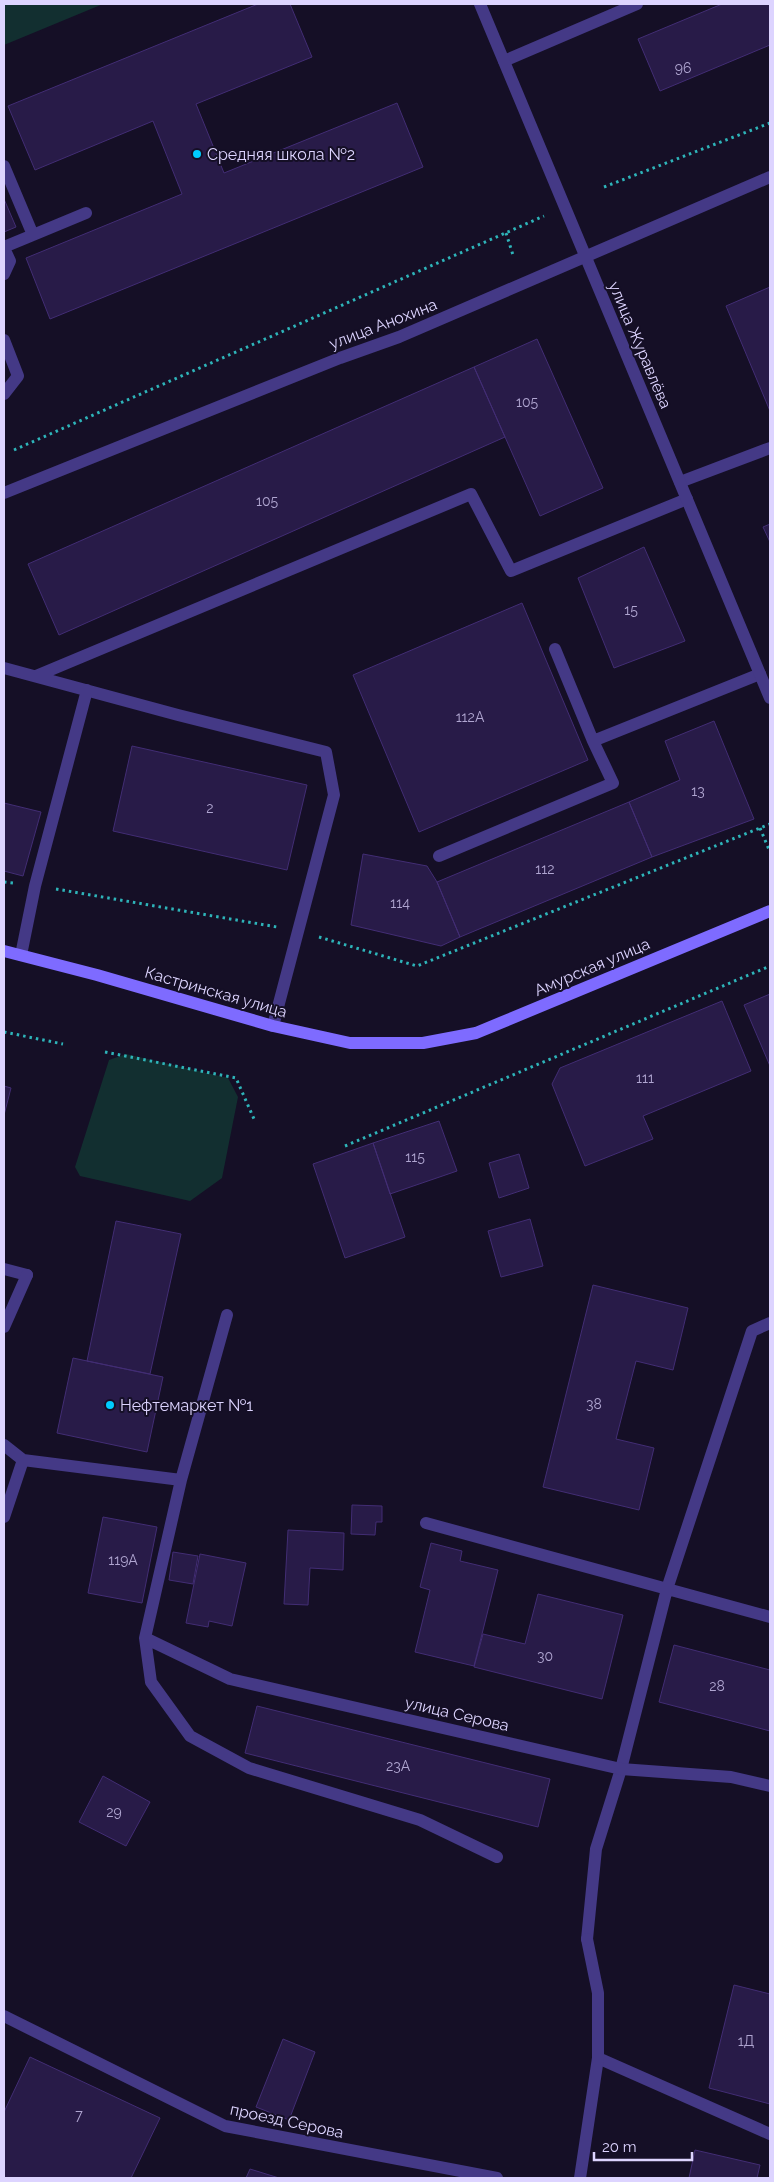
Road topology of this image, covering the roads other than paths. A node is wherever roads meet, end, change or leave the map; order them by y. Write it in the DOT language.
graph roads {
  1 [pos="480,4"];
  2 [pos="637,4"];
  3 [pos="504,60"];
  4 [pos="4,166"];
  5 [pos="770,177"];
  6 [pos="86,213"];
  7 [pos="33,236"];
  8 [pos="4,248"];
  9 [pos="586,257"];
  10 [pos="4,274"];
  11 [pos="4,340"];
  12 [pos="4,394"];
  13 [pos="770,448"];
  14 [pos="680,482"];
  15 [pos="4,493"];
  16 [pos="687,499"];
  17 [pos="555,649"];
  18 [pos="4,668"];
  19 [pos="760,674"];
  20 [pos="36,676"];
  21 [pos="88,690"];
  22 [pos="770,698"];
  23 [pos="593,741"];
  24 [pos="439,856"];
  25 [pos="770,910"];
  26 [pos="4,951"];
  27 [pos="20,955"];
  28 [pos="273,1026"];
  29 [pos="423,1043"];
  30 [pos="4,1269"];
  31 [pos="227,1315"];
  32 [pos="770,1324"];
  33 [pos="4,1327"];
  34 [pos="4,1445"];
  35 [pos="23,1460"];
  36 [pos="181,1480"];
  37 [pos="4,1517"];
  38 [pos="426,1523"];
  39 [pos="667,1589"];
  40 [pos="770,1617"];
  41 [pos="145,1638"];
  42 [pos="620,1769"];
  43 [pos="770,1786"];
  44 [pos="497,1857"];
  45 [pos="4,2016"];
  46 [pos="598,2058"];
  47 [pos="770,2134"];
  48 [pos="497,2178"];
  49 [pos="580,2178"];
  1 -- 3 [label="street, улица Журавлёва"];
  2 -- 3 [label="street"];
  3 -- 9 [label="street, улица Журавлёва"];
  4 -- 7 [label="street"];
  5 -- 9 [label="street, улица Анохина"];
  6 -- 7 [label="street"];
  7 -- 8 [label="street"];
  8 -- 10 [label="street"];
  9 -- 14 [label="street, улица Журавлёва"];
  9 -- 15 [label="street, улица Анохина"];
  11 -- 12 [label="street"];
  13 -- 14 [label="street"];
  14 -- 16 [label="street, улица Журавлёва"];
  16 -- 19 [label="street, улица Журавлёва"];
  16 -- 20 [label="street"];
  17 -- 23 [label="street"];
  18 -- 20 [label="street"];
  19 -- 22 [label="street, улица Журавлёва"];
  19 -- 23 [label="street"];
  20 -- 21 [label="street"];
  21 -- 27 [label="street"];
  21 -- 28 [label="street"];
  23 -- 24 [label="street"];
  25 -- 29 [label="main road, Амурская улица"];
  26 -- 27 [label="main road, Кастринская улица"];
  27 -- 28 [label="main road, Кастринская улица"];
  28 -- 29 [label="main road, Кастринская улица"];
  30 -- 33 [label="street"];
  31 -- 36 [label="street"];
  32 -- 39 [label="street"];
  34 -- 35 [label="street"];
  35 -- 36 [label="street"];
  35 -- 37 [label="street"];
  36 -- 41 [label="street"];
  38 -- 39 [label="street"];
  39 -- 40 [label="street"];
  39 -- 42 [label="street"];
  41 -- 42 [label="street, улица Серова"];
  41 -- 44 [label="street"];
  42 -- 43 [label="street, улица Серова"];
  42 -- 46 [label="street"];
  45 -- 48 [label="street, проезд Серова"];
  46 -- 47 [label="street"];
  46 -- 49 [label="street"];
}
